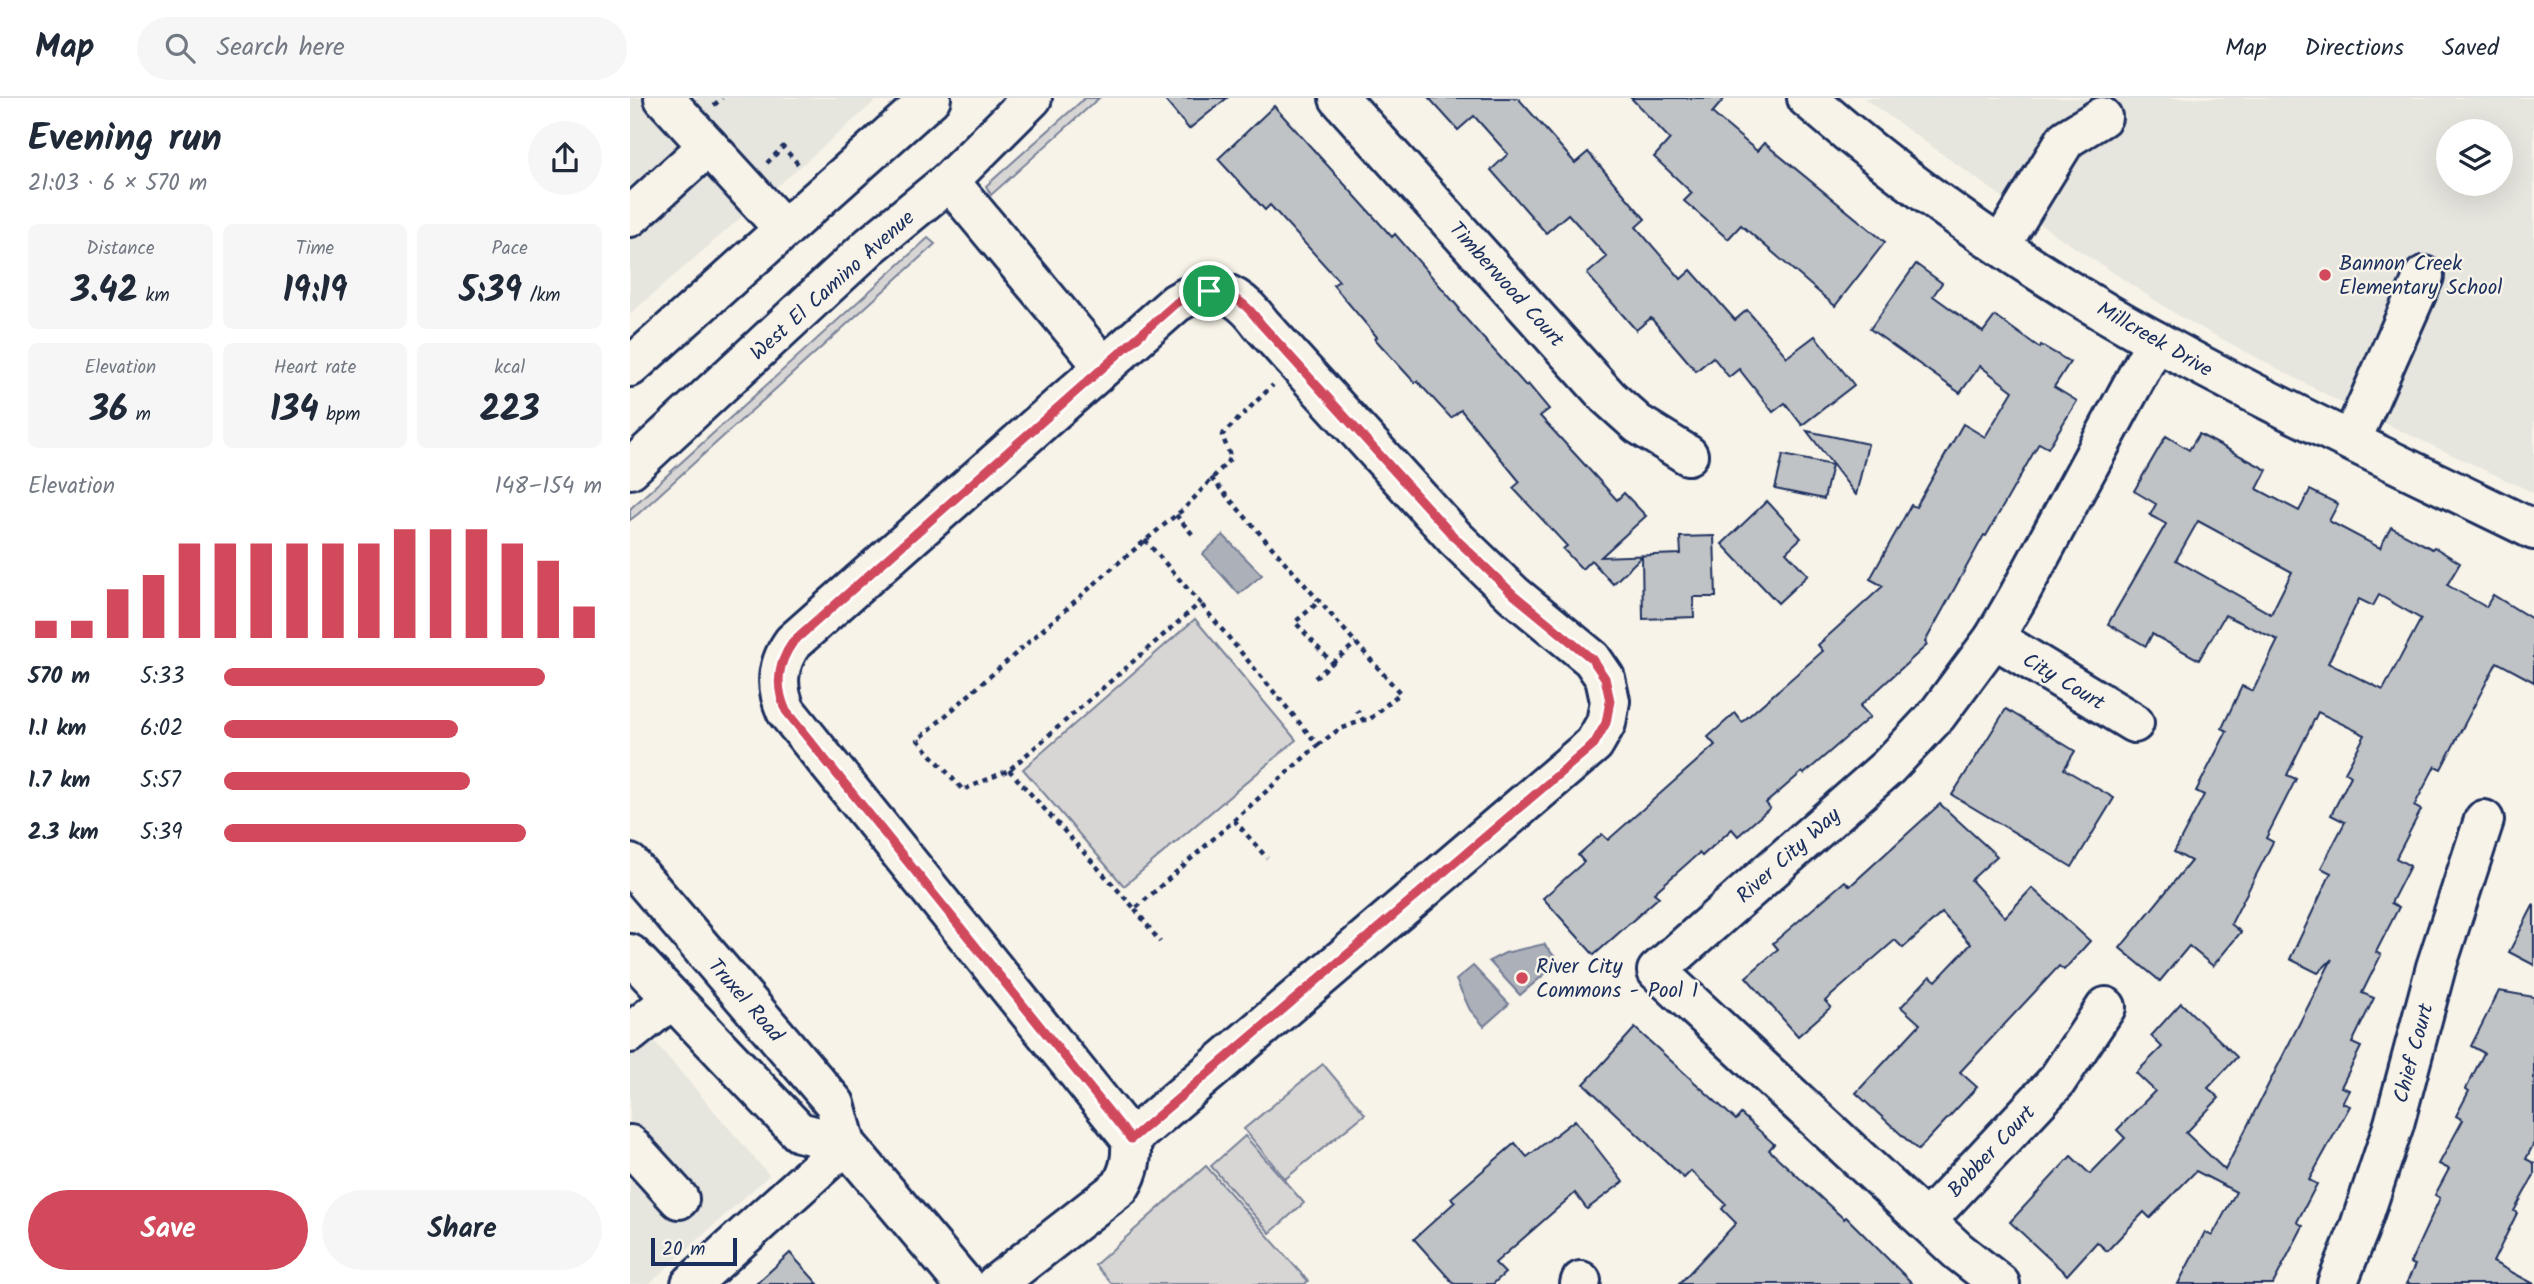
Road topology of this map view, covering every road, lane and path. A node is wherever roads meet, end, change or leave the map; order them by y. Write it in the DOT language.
graph roads {
  1 [pos="664,98"];
  2 [pos="1032,98"];
  3 [pos="1339,98"];
  4 [pos="1807,98"];
  5 [pos="914,104"];
  6 [pos="2102,117"];
  7 [pos="708,146"];
  8 [pos="949,181"];
  9 [pos="630,217"];
  10 [pos="784,229"];
  11 [pos="2001,245"];
  12 [pos="2424,276"];
  13 [pos="2156,341"];
  14 [pos="1296,362"];
  15 [pos="1103,366"];
  16 [pos="630,367"];
  17 [pos="2351,441"];
  18 [pos="1688,455"];
  19 [pos="630,469"];
  20 [pos="1211,478"];
  21 [pos="1176,515"];
  22 [pos="2534,530"];
  23 [pos="1193,535"];
  24 [pos="1146,540"];
  25 [pos="1320,601"];
  26 [pos="1200,603"];
  27 [pos="1994,638"];
  28 [pos="1356,643"];
  29 [pos="1332,663"];
  30 [pos="1315,678"];
  31 [pos="1357,710"];
  32 [pos="1363,720"];
  33 [pos="2134,723"];
  34 [pos="1318,745"];
  35 [pos="1009,770"];
  36 [pos="1234,820"];
  37 [pos="2484,820"];
  38 [pos="1267,858"];
  39 [pos="630,864"];
  40 [pos="1135,909"];
  41 [pos="1160,942"];
  42 [pos="630,954"];
  43 [pos="671,999"];
  44 [pos="2106,1007"];
  45 [pos="630,1033"];
  46 [pos="835,1104"];
  47 [pos="1131,1139"];
  48 [pos="846,1144"];
  49 [pos="630,1145"];
  50 [pos="679,1199"];
  51 [pos="1926,1221"];
  52 [pos="691,1284"];
  53 [pos="964,1284"];
  54 [pos="996,1284"];
  55 [pos="2000,1284"];
  56 [pos="2337,1284"];
  1 -- 7 [label="street"];
  2 -- 8 [label="street, West El Camino Avenue"];
  3 -- 18 [label="street, Timberwood Court"];
  4 -- 11 [label="street, Millcreek Drive"];
  5 -- 10 [label="street"];
  6 -- 11 [label="street"];
  7 -- 9 [label="street"];
  7 -- 10 [label="street"];
  8 -- 15 [label="street"];
  8 -- 19 [label="street, West El Camino Avenue"];
  10 -- 16 [label="street"];
  11 -- 13 [label="street, Millcreek Drive"];
  12 -- 17 [label="street"];
  13 -- 17 [label="street, Millcreek Drive"];
  13 -- 27 [label="street, River City Way"];
  14 -- 15 [label="street"];
  14 -- 20 [label="path"];
  14 -- 47 [label="street"];
  15 -- 47 [label="street"];
  17 -- 22 [label="street, Millcreek Drive"];
  20 -- 21 [label="path"];
  20 -- 25 [label="path"];
  21 -- 23 [label="path"];
  21 -- 24 [label="path"];
  24 -- 26 [label="path"];
  24 -- 35 [label="path"];
  25 -- 28 [label="path"];
  25 -- 29 [label="path"];
  26 -- 34 [label="path"];
  26 -- 35 [label="path"];
  27 -- 33 [label="street, City Court"];
  27 -- 51 [label="street, River City Way"];
  28 -- 29 [label="path"];
  28 -- 32 [label="path"];
  29 -- 30 [label="path"];
  31 -- 32 [label="path"];
  32 -- 34 [label="path"];
  34 -- 36 [label="path"];
  35 -- 40 [label="path"];
  36 -- 38 [label="path"];
  36 -- 40 [label="path"];
  37 -- 56 [label="street, Chief Court"];
  39 -- 46 [label="street, Truxel Road"];
  40 -- 41 [label="path"];
  42 -- 43 [label="street"];
  43 -- 45 [label="street"];
  43 -- 46 [label="street"];
  43 -- 48 [label="street"];
  44 -- 51 [label="street, Bobber Court"];
  46 -- 48 [label="street, Truxel Road"];
  47 -- 54 [label="street"];
  48 -- 52 [label="street"];
  48 -- 53 [label="street, Truxel Road"];
  49 -- 50 [label="street"];
  51 -- 55 [label="street, River City Way"];
}
